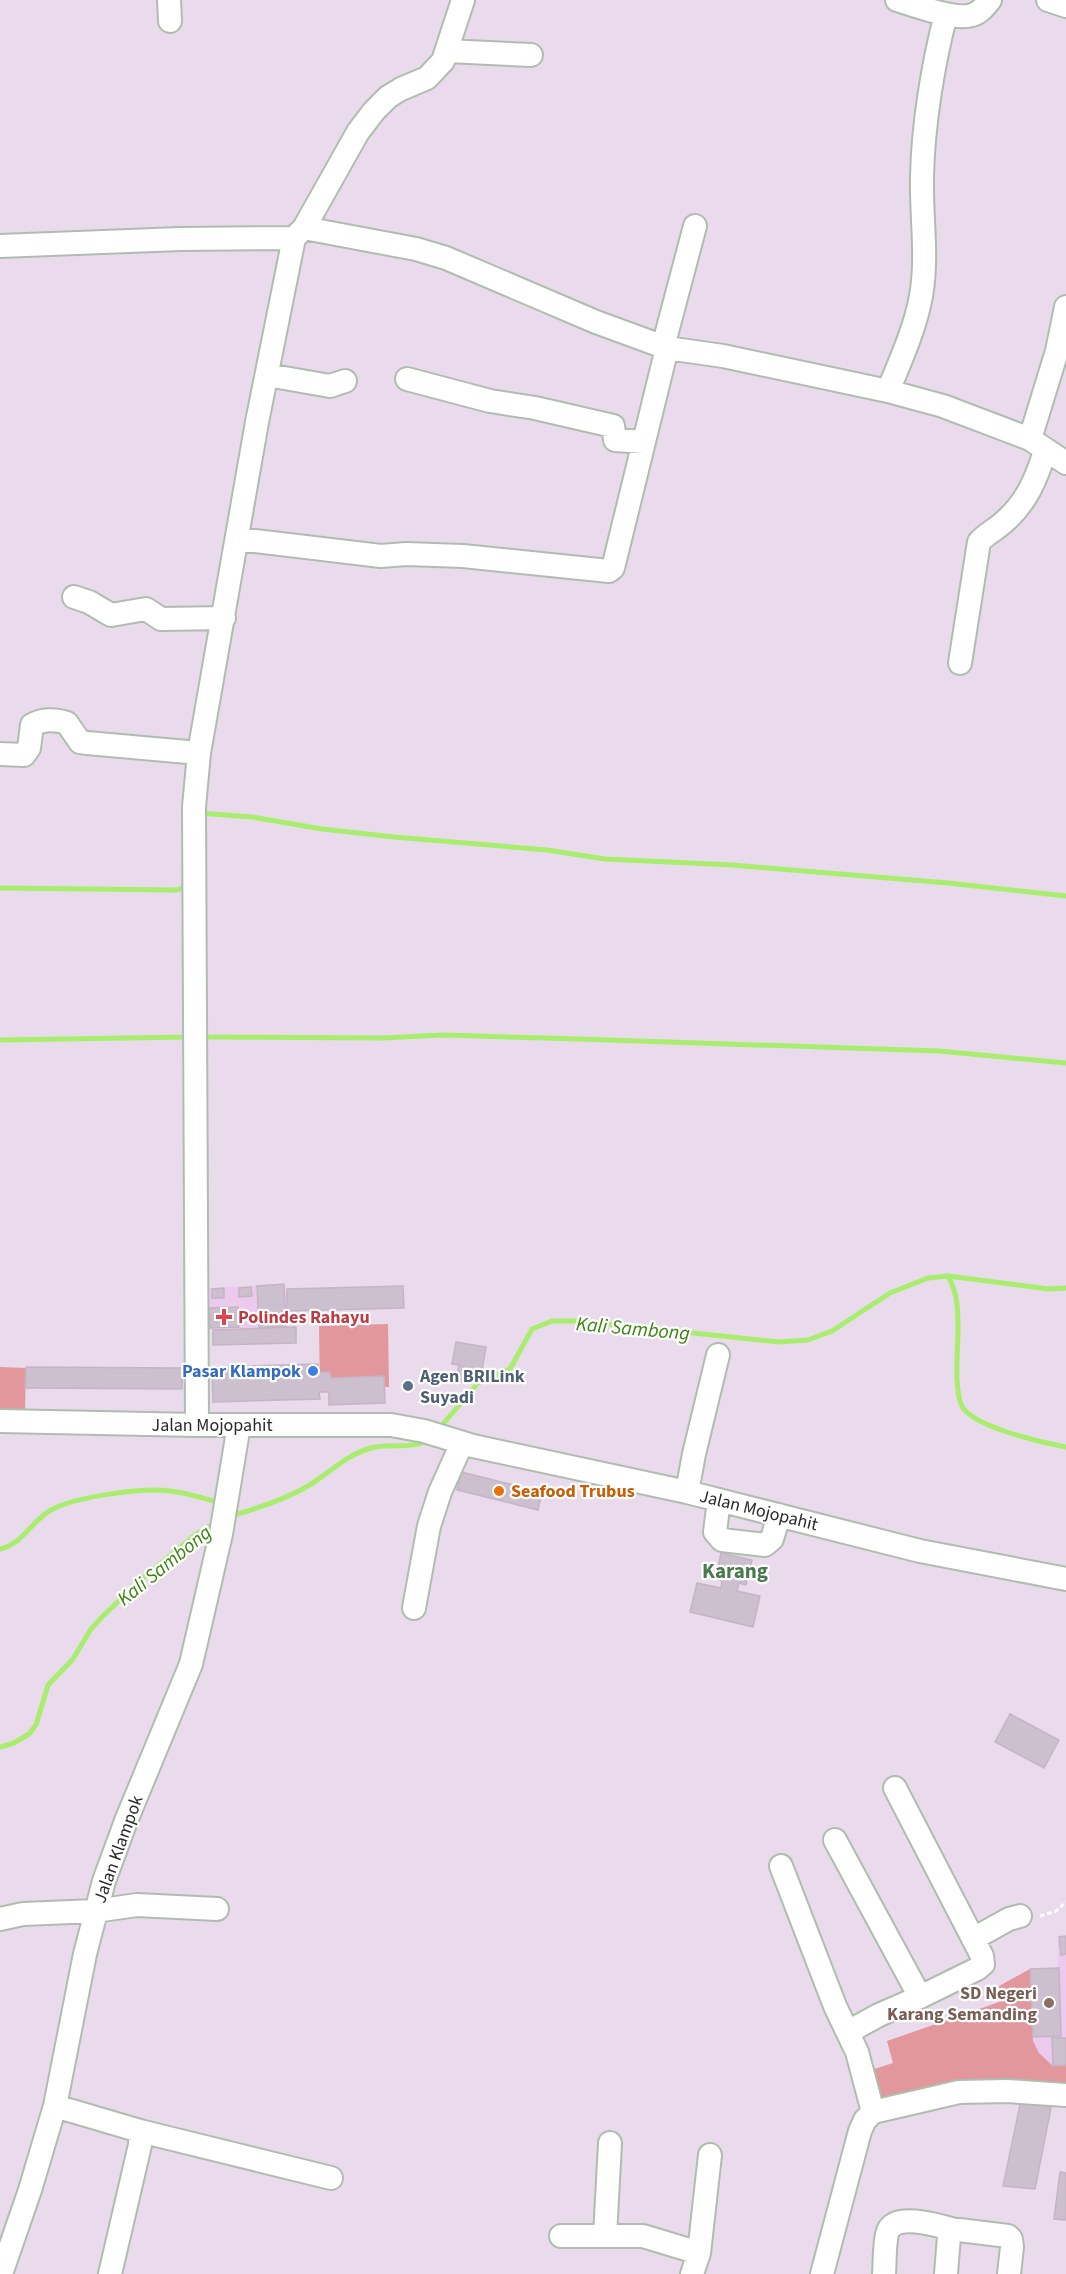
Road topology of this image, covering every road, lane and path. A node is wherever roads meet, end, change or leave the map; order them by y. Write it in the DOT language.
graph roads {
  1 [pos="463,0"];
  2 [pos="897,0"];
  3 [pos="990,0"];
  4 [pos="1048,0"];
  5 [pos="1066,6"];
  6 [pos="946,14"];
  7 [pos="447,51"];
  8 [pos="531,55"];
  9 [pos="695,226"];
  10 [pos="299,233"];
  11 [pos="0,246"];
  12 [pos="1066,308"];
  13 [pos="665,347"];
  14 [pos="267,375"];
  15 [pos="407,379"];
  16 [pos="345,381"];
  17 [pos="888,391"];
  18 [pos="644,442"];
  19 [pos="1038,445"];
  20 [pos="1066,462"];
  21 [pos="238,539"];
  22 [pos="74,597"];
  23 [pos="224,618"];
  24 [pos="960,663"];
  25 [pos="200,753"];
  26 [pos="0,754"];
  27 [pos="718,1355"];
  28 [pos="0,1421"];
  29 [pos="197,1425"];
  30 [pos="239,1425"];
  31 [pos="457,1442"];
  32 [pos="687,1492"];
  33 [pos="719,1500"];
  34 [pos="779,1515"];
  35 [pos="1066,1579"];
  36 [pos="414,1608"];
  37 [pos="895,1788"];
  38 [pos="835,1840"];
  39 [pos="780,1866"];
  40 [pos="1066,1902"];
  41 [pos="217,1909"];
  42 [pos="95,1911"];
  43 [pos="1020,1916"];
  44 [pos="0,1919"];
  45 [pos="973,1939"];
  46 [pos="920,1997"];
  47 [pos="848,2032"];
  48 [pos="1066,2095"];
  49 [pos="56,2106"];
  50 [pos="873,2112"];
  51 [pos="140,2131"];
  52 [pos="610,2143"];
  53 [pos="710,2155"];
  54 [pos="331,2178"];
  55 [pos="954,2230"];
  56 [pos="561,2236"];
  57 [pos="606,2236"];
  58 [pos="699,2253"];
  59 [pos="1,2274"];
  60 [pos="110,2274"];
  61 [pos="692,2274"];
  62 [pos="822,2274"];
  63 [pos="884,2274"];
  64 [pos="946,2274"];
  65 [pos="1009,2274"];
  1 -- 7 [label="street"];
  2 -- 6 [label="street"];
  3 -- 6 [label="street"];
  4 -- 5 [label="street"];
  6 -- 17 [label="street"];
  7 -- 8 [label="street"];
  7 -- 10 [label="street"];
  9 -- 13 [label="street"];
  10 -- 11 [label="street"];
  10 -- 13 [label="street"];
  10 -- 14 [label="street"];
  12 -- 19 [label="street"];
  13 -- 17 [label="street"];
  13 -- 18 [label="street"];
  14 -- 16 [label="street"];
  14 -- 21 [label="street"];
  15 -- 18 [label="street"];
  17 -- 19 [label="street"];
  18 -- 21 [label="street"];
  19 -- 20 [label="street"];
  19 -- 24 [label="street"];
  21 -- 23 [label="street"];
  22 -- 23 [label="street"];
  23 -- 25 [label="street"];
  25 -- 26 [label="street"];
  25 -- 29 [label="street"];
  27 -- 32 [label="street"];
  28 -- 29 [label="street, Jalan Mojopahit"];
  29 -- 30 [label="street, Jalan Mojopahit"];
  30 -- 31 [label="street, Jalan Mojopahit"];
  30 -- 42 [label="street, Jalan Klampok"];
  31 -- 32 [label="street, Jalan Mojopahit"];
  31 -- 36 [label="street"];
  32 -- 33 [label="street, Jalan Mojopahit"];
  33 -- 34 [label="street, Jalan Mojopahit"];
  33 -- 34 [label="street"];
  34 -- 35 [label="street, Jalan Mojopahit"];
  37 -- 45 [label="street"];
  38 -- 46 [label="street"];
  39 -- 47 [label="street"];
  40 -- 43 [label="path"];
  41 -- 42 [label="street"];
  42 -- 44 [label="street"];
  42 -- 49 [label="street, Jalan Klampok"];
  43 -- 45 [label="street"];
  45 -- 46 [label="street"];
  46 -- 47 [label="street"];
  47 -- 50 [label="street"];
  48 -- 50 [label="street"];
  49 -- 51 [label="street"];
  49 -- 59 [label="street, Jalan Klampok"];
  50 -- 62 [label="street"];
  51 -- 54 [label="street"];
  51 -- 60 [label="street"];
  52 -- 57 [label="street"];
  53 -- 58 [label="street"];
  55 -- 63 [label="street"];
  55 -- 64 [label="street"];
  55 -- 65 [label="street"];
  56 -- 57 [label="street"];
  57 -- 58 [label="street"];
  58 -- 61 [label="street"];
}
